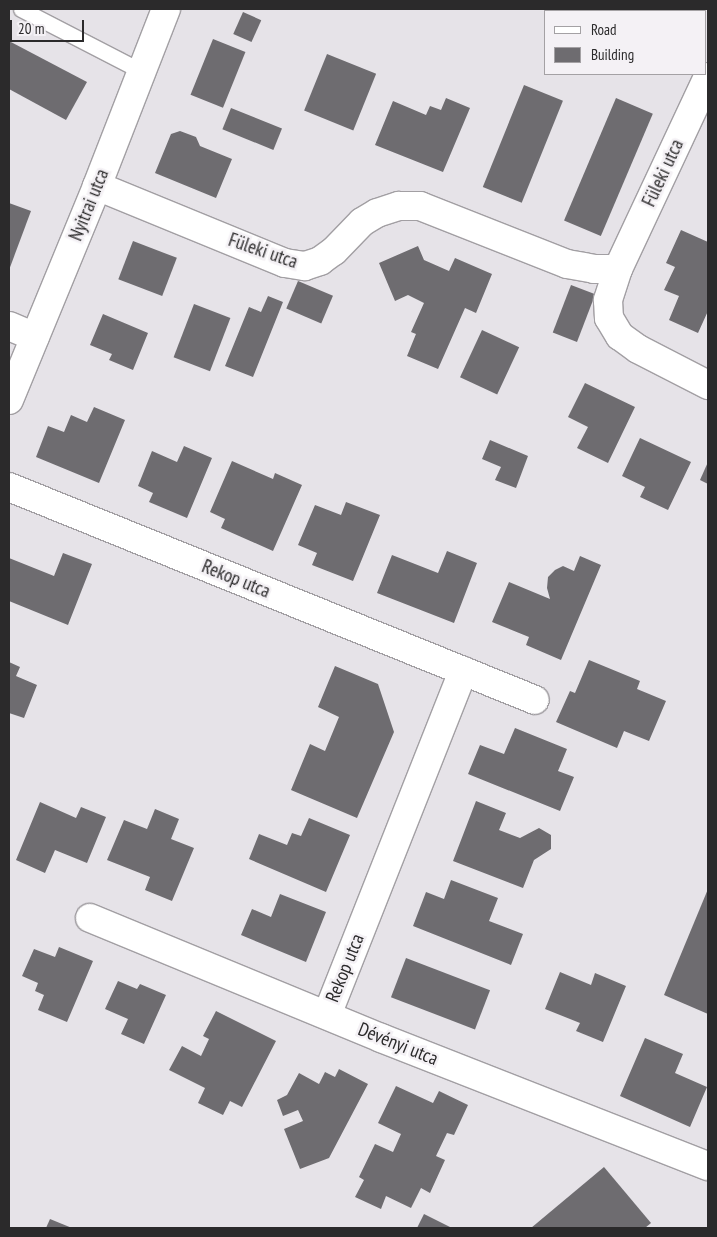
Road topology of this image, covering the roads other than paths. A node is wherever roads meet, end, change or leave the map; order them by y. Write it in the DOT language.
graph roads {
  1 [pos="21,9"];
  2 [pos="166,9"];
  3 [pos="141,71"];
  4 [pos="708,77"];
  5 [pos="97,186"];
  6 [pos="618,269"];
  7 [pos="9,326"];
  8 [pos="35,337"];
  9 [pos="708,385"];
  10 [pos="9,400"];
  11 [pos="9,487"];
  12 [pos="463,671"];
  13 [pos="535,700"];
  14 [pos="90,918"];
  15 [pos="327,1015"];
  16 [pos="708,1166"];
  1 -- 3 [label="lane"];
  2 -- 3 [label="street, Nyitrai utca"];
  3 -- 5 [label="street, Nyitrai utca"];
  4 -- 6 [label="street, Füleki utca"];
  5 -- 6 [label="street, Füleki utca"];
  5 -- 8 [label="street, Nyitrai utca"];
  6 -- 9 [label="street, Füleki utca"];
  7 -- 8 [label="street"];
  8 -- 10 [label="street, Nyitrai utca"];
  11 -- 12 [label="street, Rekop utca"];
  12 -- 13 [label="street, Rekop utca"];
  12 -- 15 [label="street, Rekop utca"];
  14 -- 15 [label="street, Dévényi utca"];
  15 -- 16 [label="street, Dévényi utca"];
}
